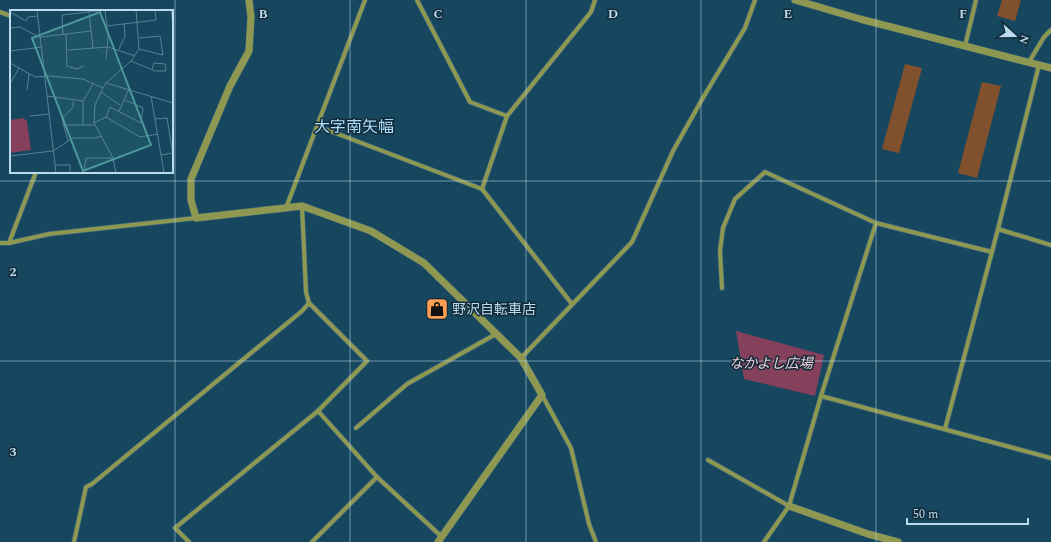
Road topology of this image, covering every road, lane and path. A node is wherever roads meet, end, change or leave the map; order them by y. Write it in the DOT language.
graph roads {
  1 [pos="249,0"];
  2 [pos="365,0"];
  3 [pos="417,0"];
  4 [pos="595,0"];
  5 [pos="756,0"];
  6 [pos="795,0"];
  7 [pos="976,0"];
  8 [pos="0,12"];
  9 [pos="10,16"];
  10 [pos="1051,30"];
  11 [pos="965,46"];
  12 [pos="1029,62"];
  13 [pos="1039,65"];
  14 [pos="1051,68"];
  15 [pos="507,116"];
  16 [pos="318,126"];
  17 [pos="36,173"];
  18 [pos="482,189"];
  19 [pos="302,206"];
  20 [pos="285,208"];
  21 [pos="196,218"];
  22 [pos="876,223"];
  23 [pos="998,229"];
  24 [pos="0,243"];
  25 [pos="9,243"];
  26 [pos="1051,245"];
  27 [pos="992,252"];
  28 [pos="722,288"];
  29 [pos="308,303"];
  30 [pos="572,304"];
  31 [pos="496,334"];
  32 [pos="521,358"];
  33 [pos="542,395"];
  34 [pos="821,396"];
  35 [pos="318,411"];
  36 [pos="356,428"];
  37 [pos="945,429"];
  38 [pos="1051,458"];
  39 [pos="708,460"];
  40 [pos="377,477"];
  41 [pos="790,506"];
  42 [pos="440,540"];
  43 [pos="74,542"];
  44 [pos="189,542"];
  45 [pos="312,542"];
  46 [pos="596,542"];
  47 [pos="764,542"];
  48 [pos="898,542"];
  1 -- 21 [label="street"];
  2 -- 16 [label="street"];
  3 -- 15 [label="street"];
  4 -- 15 [label="street"];
  5 -- 30 [label="street"];
  6 -- 11 [label="street"];
  7 -- 11 [label="street"];
  8 -- 9 [label="street"];
  10 -- 12 [label="street"];
  11 -- 12 [label="street"];
  12 -- 13 [label="street"];
  13 -- 14 [label="street"];
  13 -- 23 [label="street"];
  15 -- 18 [label="street"];
  16 -- 18 [label="street"];
  16 -- 20 [label="street"];
  17 -- 25 [label="street"];
  18 -- 30 [label="street"];
  19 -- 20 [label="street"];
  19 -- 29 [label="street"];
  19 -- 31 [label="street"];
  20 -- 21 [label="street"];
  21 -- 25 [label="street"];
  22 -- 27 [label="street"];
  22 -- 28 [label="street"];
  22 -- 34 [label="street"];
  23 -- 26 [label="street"];
  23 -- 27 [label="street"];
  24 -- 25 [label="street"];
  27 -- 37 [label="street"];
  29 -- 35 [label="street"];
  29 -- 43 [label="street"];
  30 -- 32 [label="street"];
  31 -- 32 [label="street"];
  31 -- 36 [label="street"];
  32 -- 33 [label="street"];
  33 -- 42 [label="street"];
  33 -- 46 [label="street"];
  34 -- 37 [label="street"];
  34 -- 41 [label="street"];
  35 -- 40 [label="street"];
  35 -- 44 [label="street"];
  37 -- 38 [label="street"];
  39 -- 41 [label="street"];
  40 -- 42 [label="street"];
  40 -- 45 [label="street"];
  41 -- 47 [label="street"];
  41 -- 48 [label="street"];
}
